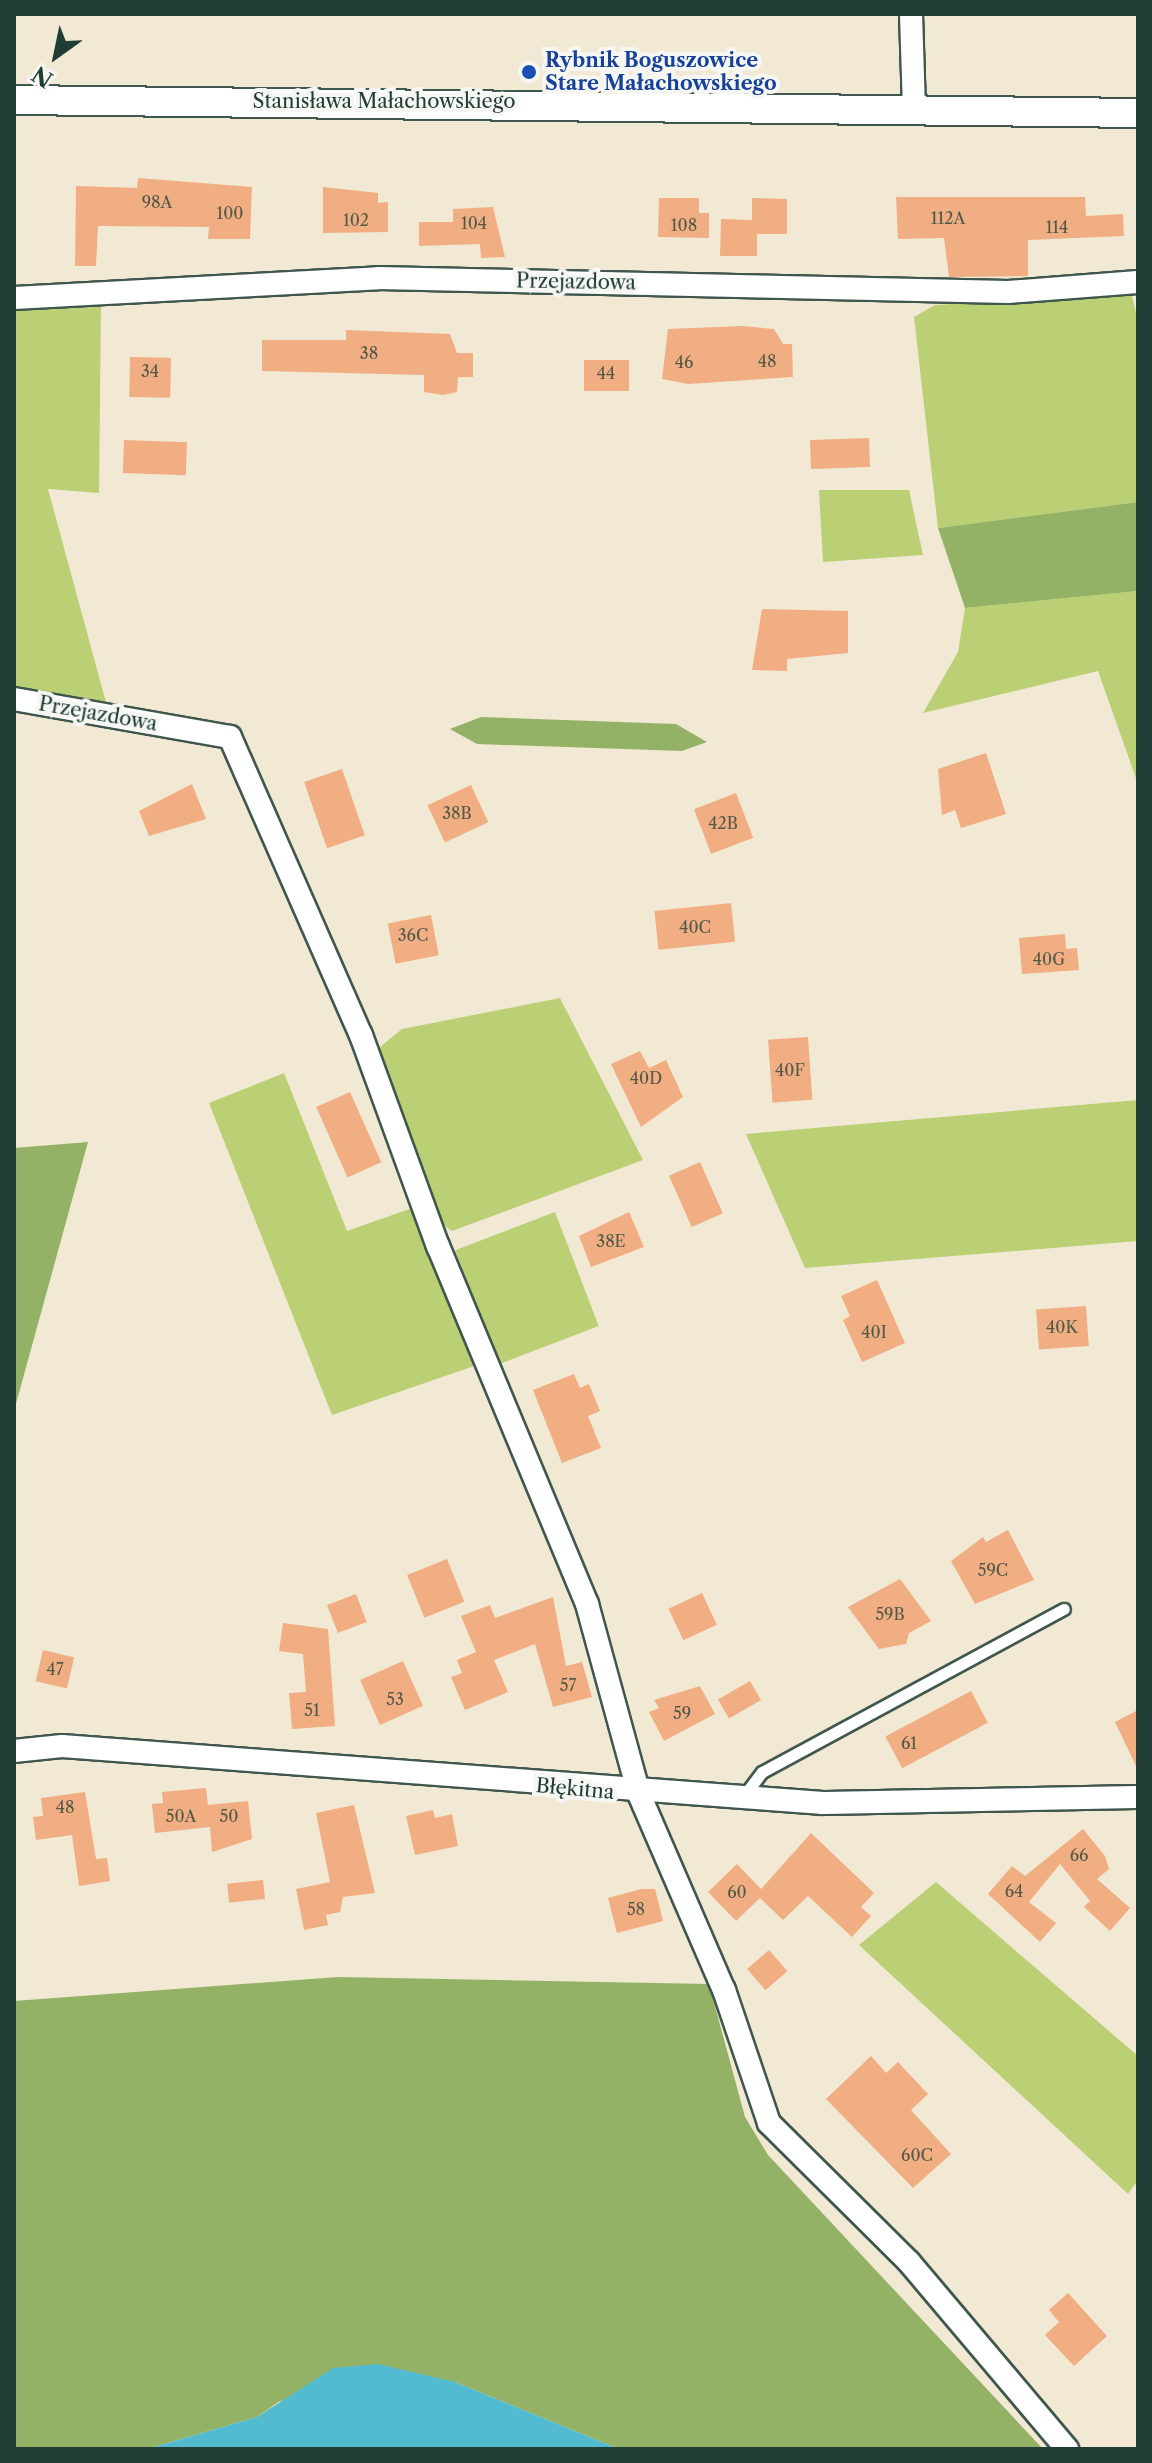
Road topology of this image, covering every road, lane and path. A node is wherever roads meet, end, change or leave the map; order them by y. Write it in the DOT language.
graph roads {
  1 [pos="911,14"];
  2 [pos="14,100"];
  3 [pos="914,107"];
  4 [pos="1138,113"];
  5 [pos="1138,282"];
  6 [pos="14,298"];
  7 [pos="14,699"];
  8 [pos="1064,1609"];
  9 [pos="14,1751"];
  10 [pos="639,1794"];
  11 [pos="1138,1797"];
  12 [pos="742,1798"];
  13 [pos="1067,2449"];
  1 -- 3 [label="street"];
  2 -- 3 [label="street, Stanisława Małachowskiego"];
  3 -- 4 [label="street, Stanisława Małachowskiego"];
  5 -- 6 [label="street, Przejazdowa"];
  7 -- 10 [label="street, Przejazdowa"];
  8 -- 12 [label="lane"];
  9 -- 10 [label="street, Błękitna"];
  10 -- 12 [label="street, Błękitna"];
  10 -- 13 [label="street"];
  11 -- 12 [label="street, Błękitna"];
}
